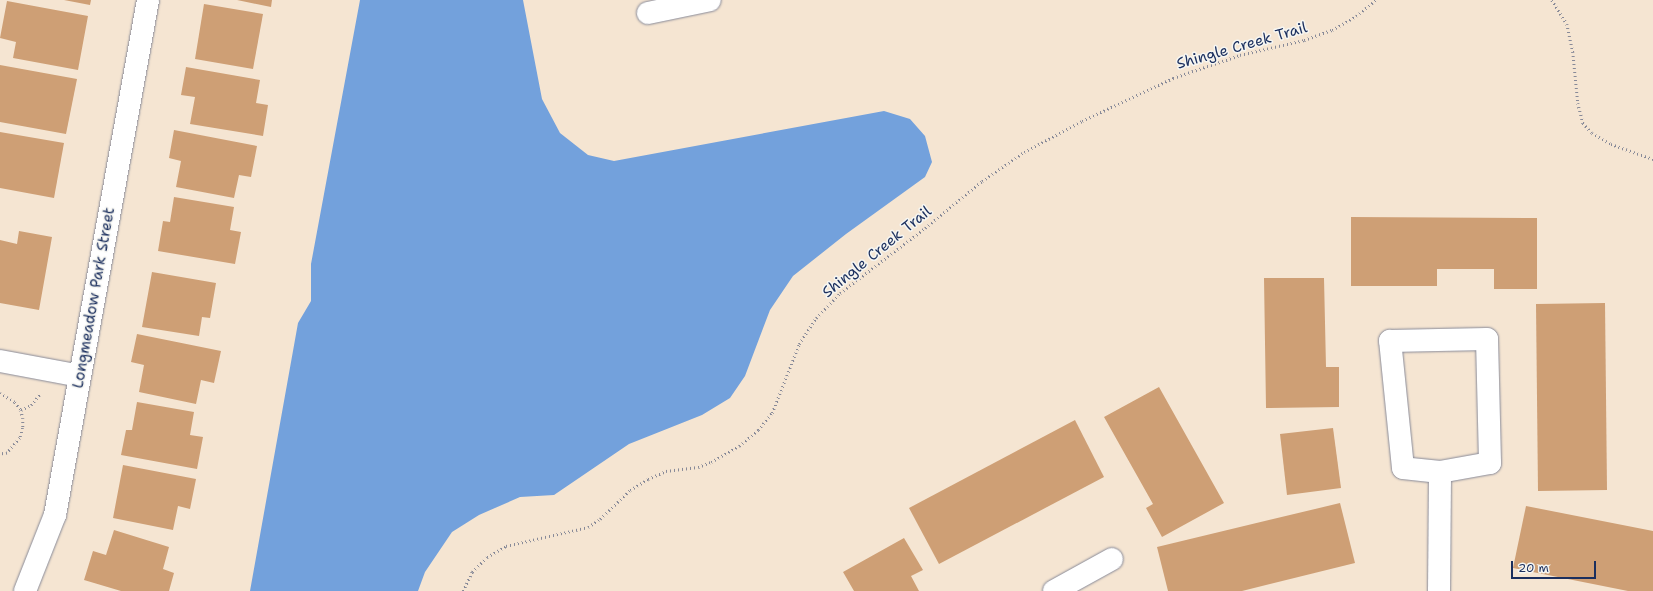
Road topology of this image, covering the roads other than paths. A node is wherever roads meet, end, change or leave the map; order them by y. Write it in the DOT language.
graph roads {
  1 [pos="148,0"];
  2 [pos="710,0"];
  3 [pos="648,13"];
  4 [pos="0,361"];
  5 [pos="80,376"];
  6 [pos="1440,472"];
  7 [pos="1112,559"];
  8 [pos="1061,589"];
  9 [pos="25,591"];
  10 [pos="1439,591"];
  1 -- 5 [label="street, Longmeadow Park Street"];
  2 -- 3 [label="street"];
  4 -- 5 [label="street"];
  5 -- 9 [label="street, Longmeadow Park Street"];
  6 -- 6 [label="street"];
  6 -- 10 [label="street"];
  7 -- 8 [label="street"];
}
